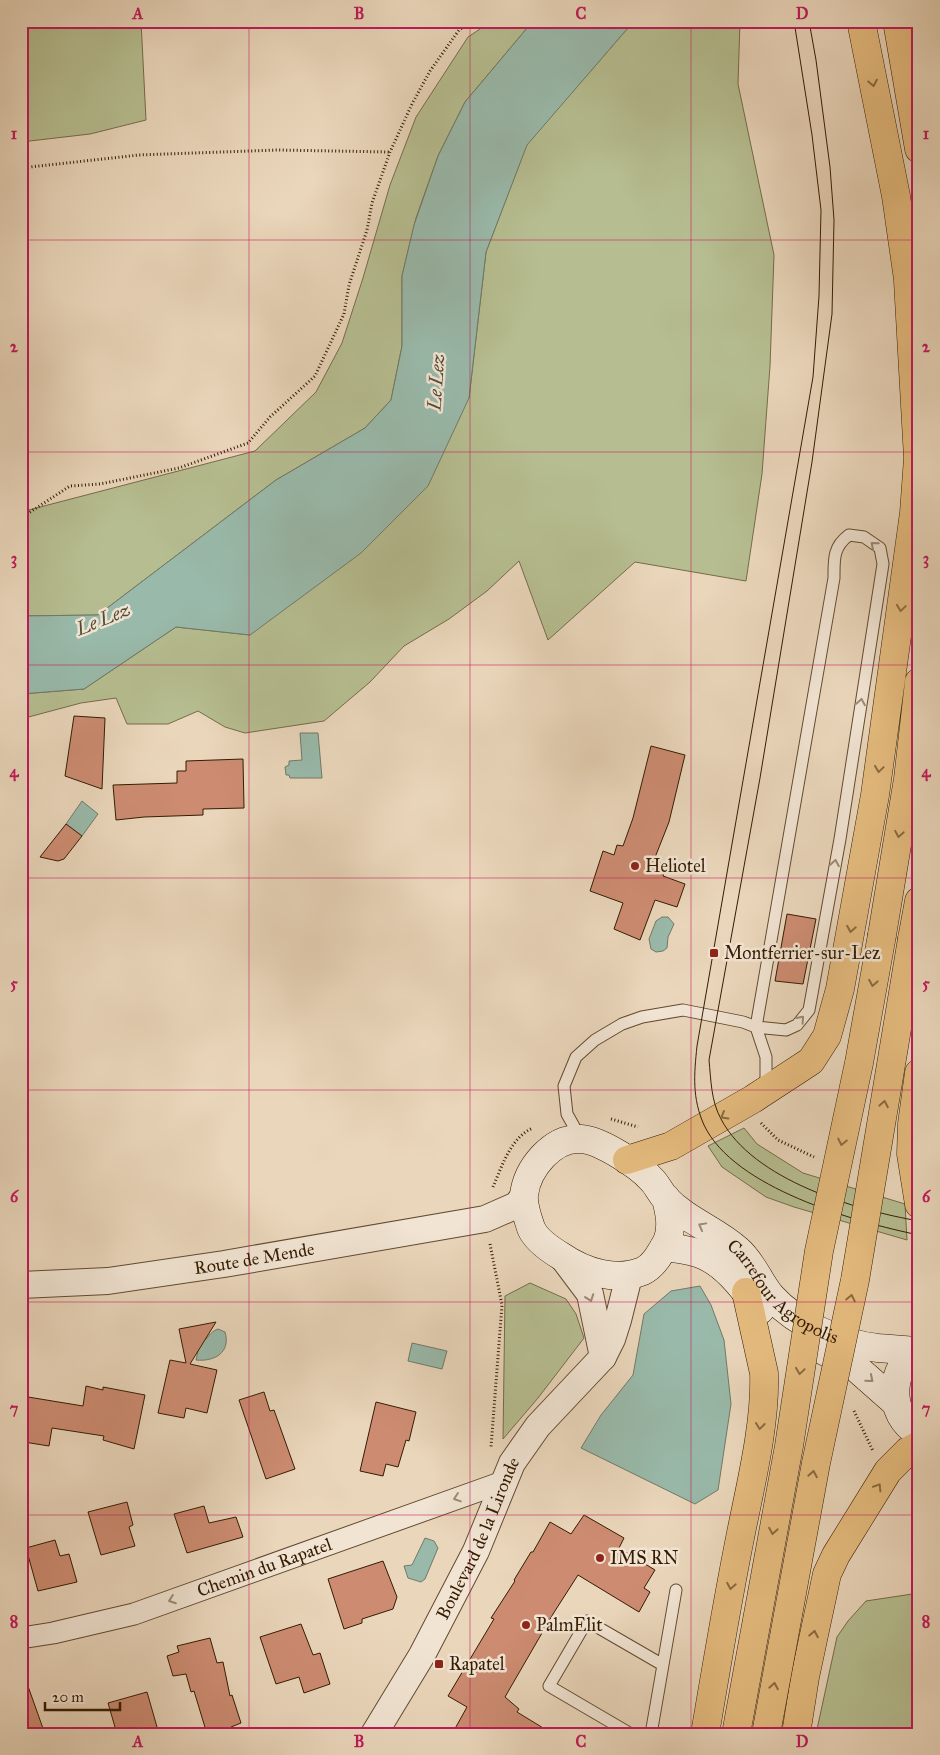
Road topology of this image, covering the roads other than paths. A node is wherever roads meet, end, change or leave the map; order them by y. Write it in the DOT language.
graph roads {
  1 [pos="898,26"];
  2 [pos="862,28"];
  3 [pos="919,149"];
  4 [pos="908,281"];
  5 [pos="919,370"];
  6 [pos="919,682"];
  7 [pos="919,901"];
  8 [pos="756,1027"];
  9 [pos="919,1073"];
  10 [pos="766,1091"];
  11 [pos="581,1139"];
  12 [pos="628,1160"];
  13 [pos="524,1195"];
  14 [pos="666,1198"];
  15 [pos="919,1204"];
  16 [pos="485,1219"];
  17 [pos="532,1230"];
  18 [pos="664,1247"];
  19 [pos="563,1258"];
  20 [pos="625,1275"];
  21 [pos="21,1285"];
  22 [pos="746,1292"];
  23 [pos="917,1350"];
  24 [pos="603,1357"];
  25 [pos="896,1403"];
  26 [pos="919,1433"];
  27 [pos="919,1444"];
  28 [pos="507,1472"];
  29 [pos="676,1590"];
  30 [pos="21,1638"];
  31 [pos="663,1665"];
  32 [pos="374,1734"];
  33 [pos="631,1734"];
  34 [pos="651,1734"];
  35 [pos="705,1734"];
  36 [pos="736,1734"];
  37 [pos="766,1734"];
  38 [pos="796,1734"];
  1 -- 3 [label="main road"];
  2 -- 4 [label="main road, one-way"];
  4 -- 5 [label="main road"];
  4 -- 10 [label="main road, one-way"];
  6 -- 36 [label="main road, one-way, bridge"];
  37 -- 7 [label="main road, one-way, bridge"];
  8 -- 8 [label="lane, one-way"];
  8 -- 10 [label="lane"];
  8 -- 11 [label="lane"];
  9 -- 15 [label="main road"];
  10 -- 12 [label="main road, one-way"];
  11 -- 12 [label="main road, Carrefour Agropolis"];
  11 -- 13 [label="main road"];
  12 -- 14 [label="main road, Carrefour Agropolis"];
  13 -- 16 [label="street"];
  13 -- 17 [label="main road, Carrefour Agropolis"];
  14 -- 18 [label="main road, Carrefour Agropolis"];
  23 -- 14 [label="main road, Carrefour Agropolis, one-way"];
  16 -- 17 [label="street"];
  16 -- 21 [label="street, Route de Mende"];
  17 -- 19 [label="main road, Carrefour Agropolis"];
  18 -- 20 [label="main road, Carrefour Agropolis"];
  18 -- 22 [label="main road, Carrefour Agropolis"];
  19 -- 20 [label="main road, Carrefour Agropolis"];
  19 -- 24 [label="street, one-way"];
  20 -- 24 [label="street, Boulevard de la Lironde"];
  22 -- 25 [label="main road, Carrefour Agropolis, one-way"];
  22 -- 35 [label="main road, one-way"];
  23 -- 25 [label="main road, Carrefour Agropolis"];
  24 -- 28 [label="street, Boulevard de la Lironde"];
  25 -- 26 [label="main road, Carrefour Agropolis"];
  38 -- 27 [label="main road, one-way"];
  28 -- 30 [label="street, Chemin du Rapatel, one-way"];
  28 -- 32 [label="street, Boulevard de la Lironde"];
  29 -- 31 [label="lane"];
  31 -- 33 [label="lane"];
  31 -- 34 [label="lane"];
}
